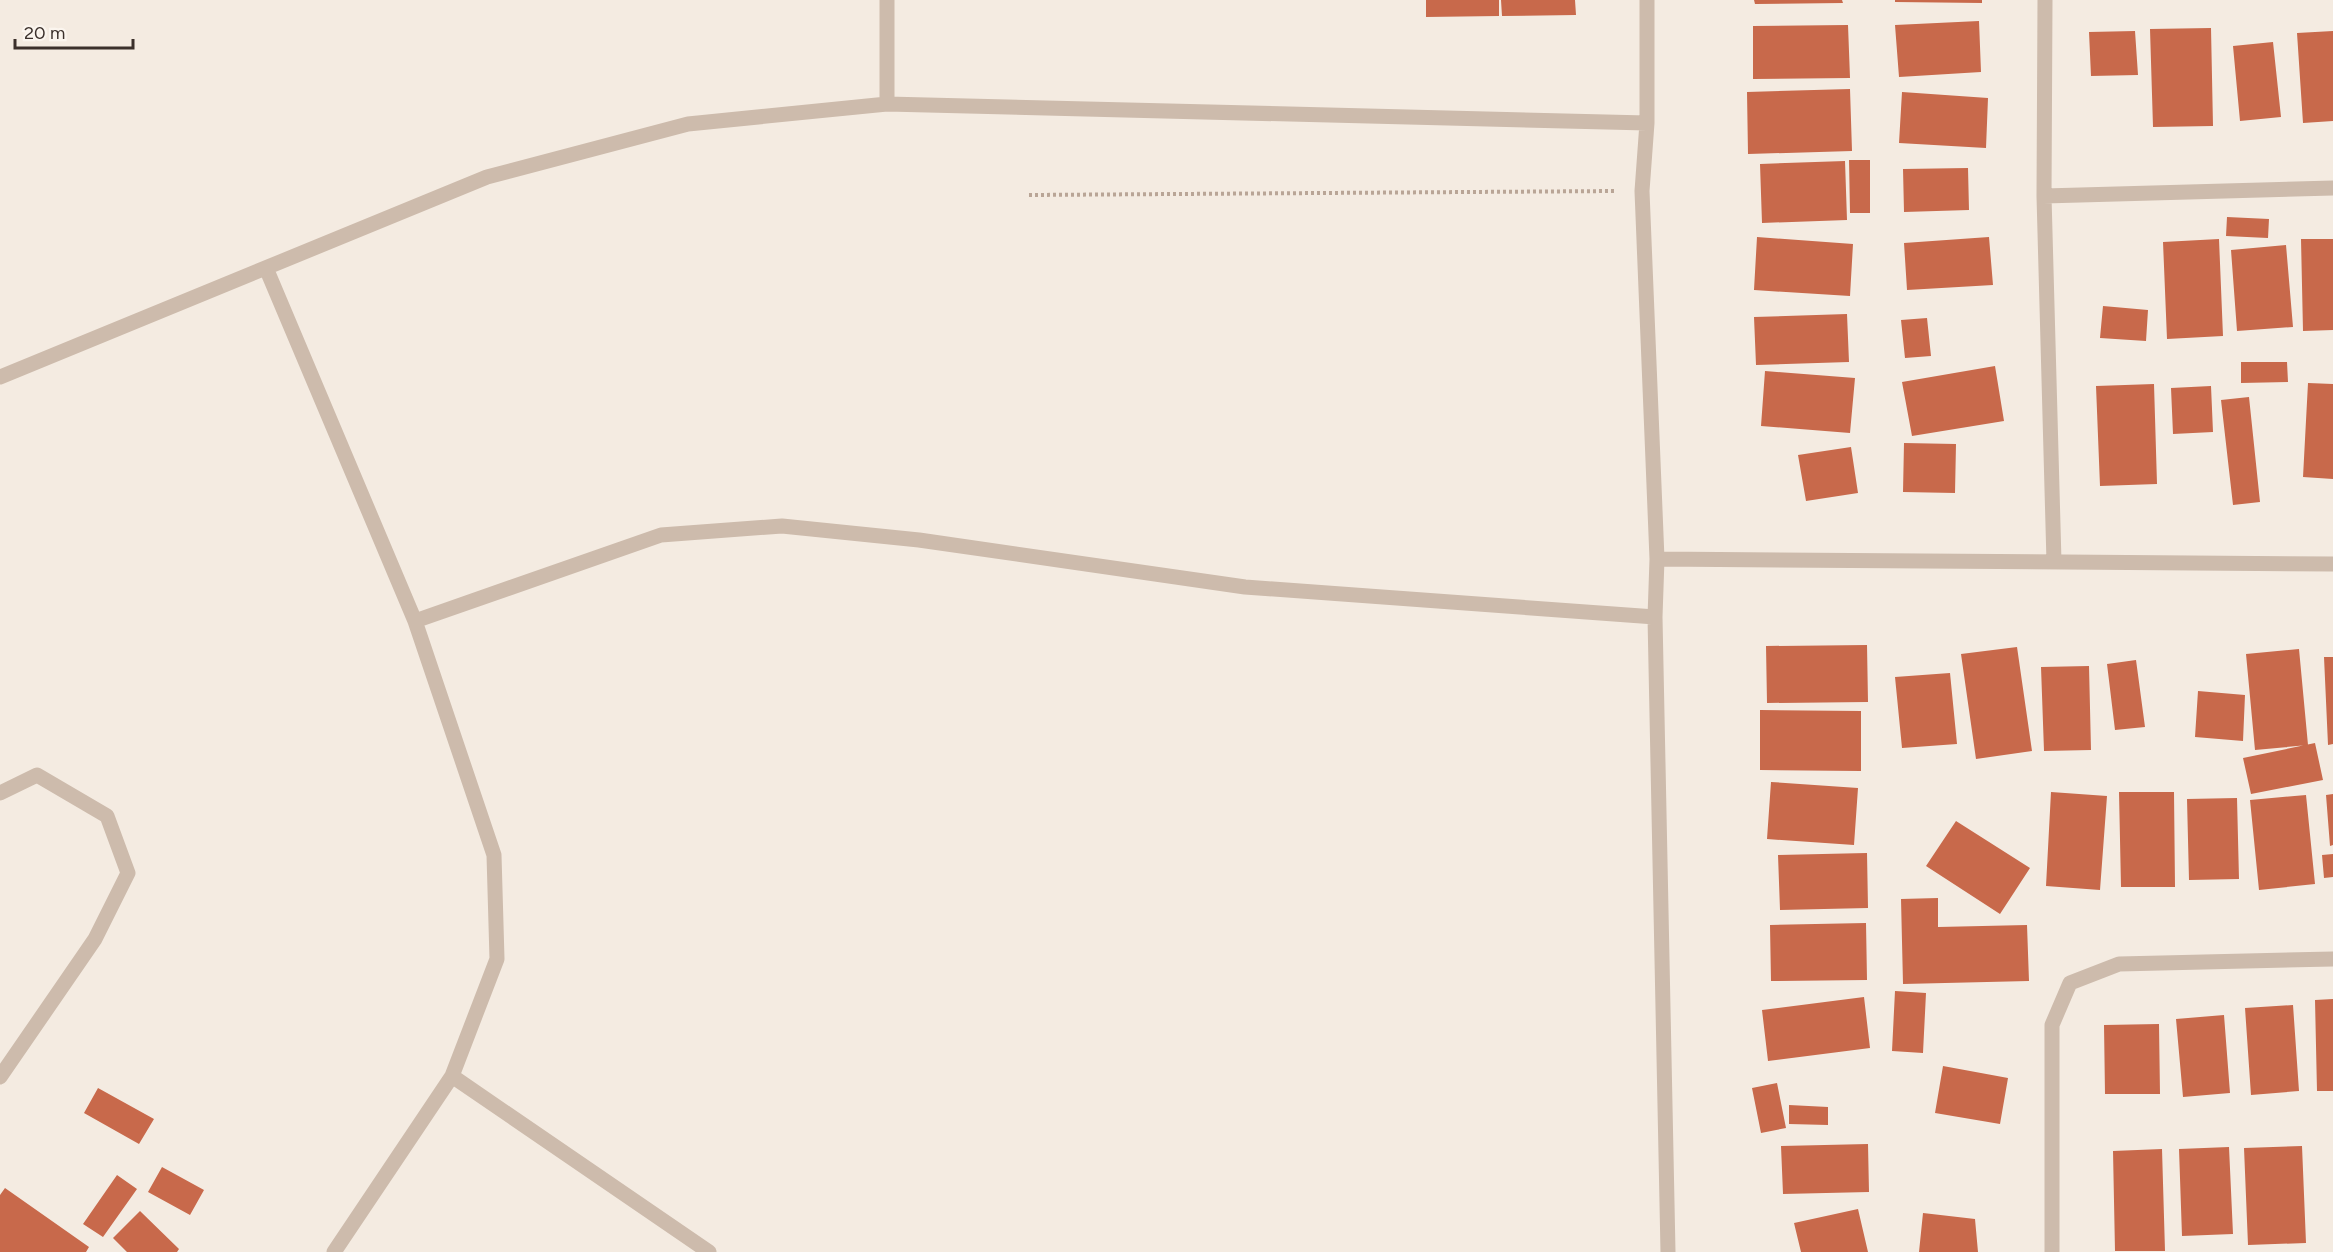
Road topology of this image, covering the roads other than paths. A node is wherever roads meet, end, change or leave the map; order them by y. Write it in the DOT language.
graph roads {
  1 [pos="888,0"];
  2 [pos="1647,0"];
  3 [pos="2044,0"];
  4 [pos="887,104"];
  5 [pos="1647,123"];
  6 [pos="2333,188"];
  7 [pos="2044,196"];
  8 [pos="266,268"];
  9 [pos="0,377"];
  10 [pos="1657,559"];
  11 [pos="2054,561"];
  12 [pos="2333,564"];
  13 [pos="1655,617"];
  14 [pos="415,621"];
  15 [pos="0,793"];
  16 [pos="2333,959"];
  17 [pos="1,1070"];
  18 [pos="452,1076"];
  19 [pos="333,1252"];
  20 [pos="709,1252"];
  21 [pos="1668,1252"];
  22 [pos="2052,1252"];
  1 -- 4 [label="street"];
  2 -- 5 [label="street"];
  3 -- 7 [label="street"];
  4 -- 5 [label="street"];
  4 -- 8 [label="street"];
  5 -- 10 [label="street"];
  6 -- 7 [label="street"];
  7 -- 11 [label="street"];
  8 -- 9 [label="street"];
  8 -- 14 [label="street"];
  10 -- 11 [label="street"];
  10 -- 13 [label="street"];
  11 -- 12 [label="street"];
  13 -- 14 [label="street"];
  13 -- 21 [label="street"];
  14 -- 18 [label="street"];
  15 -- 17 [label="street"];
  16 -- 22 [label="street"];
  18 -- 19 [label="street"];
  18 -- 20 [label="street"];
}
